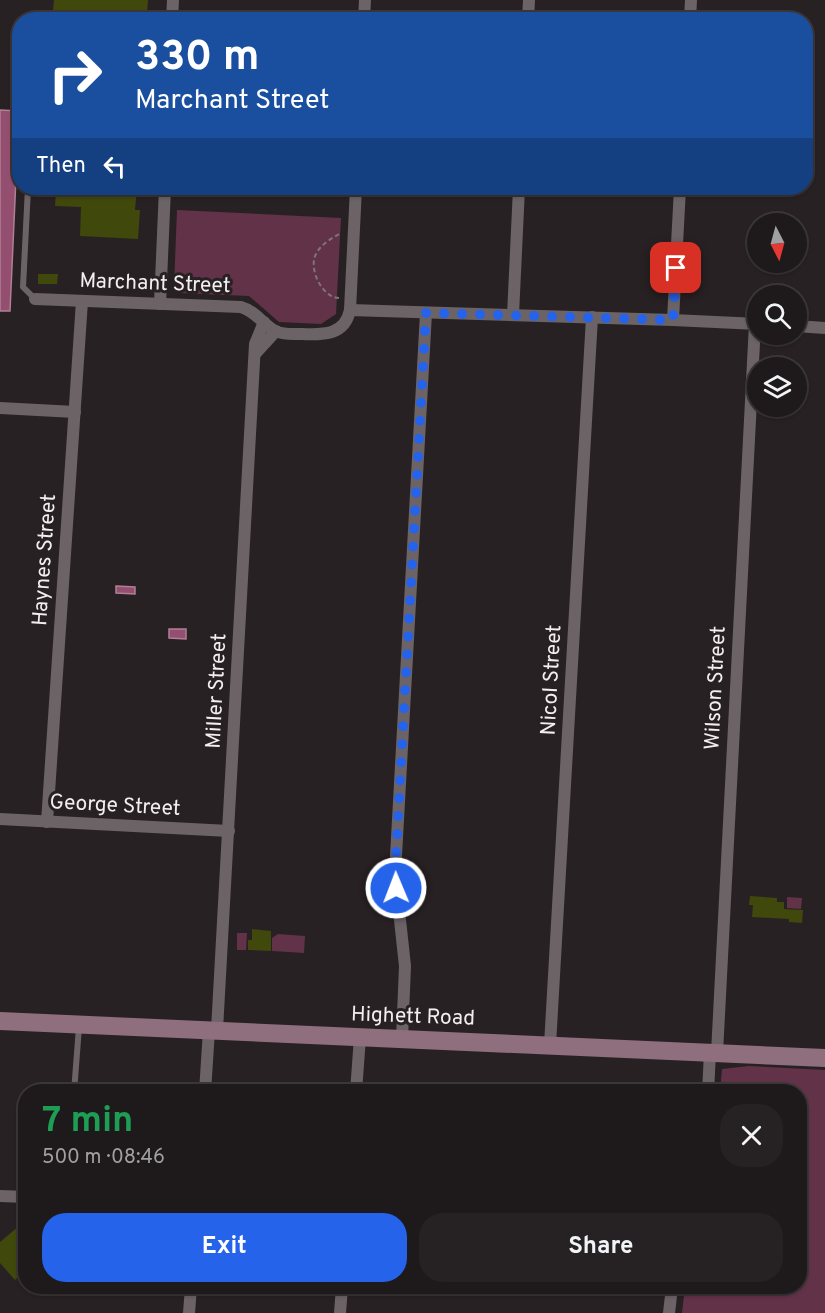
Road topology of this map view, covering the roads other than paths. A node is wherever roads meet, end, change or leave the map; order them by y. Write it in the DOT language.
graph roads {
  1 [pos="28,195"];
  2 [pos="165,195"];
  3 [pos="356,195"];
  4 [pos="519,195"];
  5 [pos="680,195"];
  6 [pos="34,299"];
  7 [pos="82,301"];
  8 [pos="160,304"];
  9 [pos="351,304"];
  10 [pos="426,313"];
  11 [pos="513,315"];
  12 [pos="592,317"];
  13 [pos="673,320"];
  14 [pos="264,322"];
  15 [pos="747,324"];
  16 [pos="807,327"];
  17 [pos="825,328"];
  18 [pos="276,331"];
  19 [pos="755,345"];
  20 [pos="255,354"];
  21 [pos="0,408"];
  22 [pos="75,412"];
  23 [pos="0,819"];
  24 [pos="47,822"];
  25 [pos="229,831"];
  26 [pos="0,1021"];
  27 [pos="80,1024"];
  28 [pos="213,1030"];
  29 [pos="360,1037"];
  30 [pos="402,1039"];
  31 [pos="550,1045"];
  32 [pos="713,1053"];
  33 [pos="825,1058"];
  34 [pos="75,1084"];
  35 [pos="206,1084"];
  36 [pos="357,1084"];
  37 [pos="709,1084"];
  38 [pos="0,1196"];
  39 [pos="18,1197"];
  40 [pos="190,1294"];
  41 [pos="341,1294"];
  42 [pos="671,1294"];
  43 [pos="189,1313"];
  44 [pos="340,1313"];
  45 [pos="669,1313"];
  1 -- 6 [label="lane"];
  2 -- 8 [label="street"];
  3 -- 9 [label="street"];
  4 -- 11 [label="street"];
  5 -- 13 [label="street"];
  6 -- 7 [label="street, Marchant Street"];
  7 -- 8 [label="street, Marchant Street"];
  7 -- 22 [label="street, Haynes Street"];
  8 -- 14 [label="street, Marchant Street"];
  9 -- 10 [label="street"];
  9 -- 18 [label="street"];
  10 -- 11 [label="street"];
  10 -- 30 [label="street"];
  11 -- 12 [label="street"];
  12 -- 13 [label="street"];
  12 -- 31 [label="street, Nicol Street"];
  13 -- 15 [label="street"];
  14 -- 18 [label="street, Marchant Street"];
  14 -- 20 [label="street, Miller Street"];
  16 -- 17 [label="street"];
  18 -- 20 [label="street"];
  19 -- 32 [label="street, Wilson Street"];
  20 -- 25 [label="street, Miller Street"];
  21 -- 22 [label="street"];
  22 -- 24 [label="street, Haynes Street"];
  23 -- 24 [label="street, George Street"];
  24 -- 25 [label="street, George Street"];
  25 -- 28 [label="street, Miller Street"];
  26 -- 27 [label="street, Highett Road"];
  27 -- 28 [label="street, Highett Road"];
  27 -- 34 [label="lane"];
  28 -- 29 [label="street, Highett Road"];
  28 -- 35 [label="street, Miller Street"];
  29 -- 30 [label="street, Highett Road"];
  29 -- 36 [label="street"];
  30 -- 31 [label="street, Highett Road"];
  31 -- 32 [label="street, Highett Road"];
  32 -- 33 [label="street, Highett Road"];
  32 -- 37 [label="street, Wilson Street"];
  38 -- 39 [label="street"];
  40 -- 43 [label="street"];
  41 -- 44 [label="street"];
  42 -- 45 [label="street"];
}
